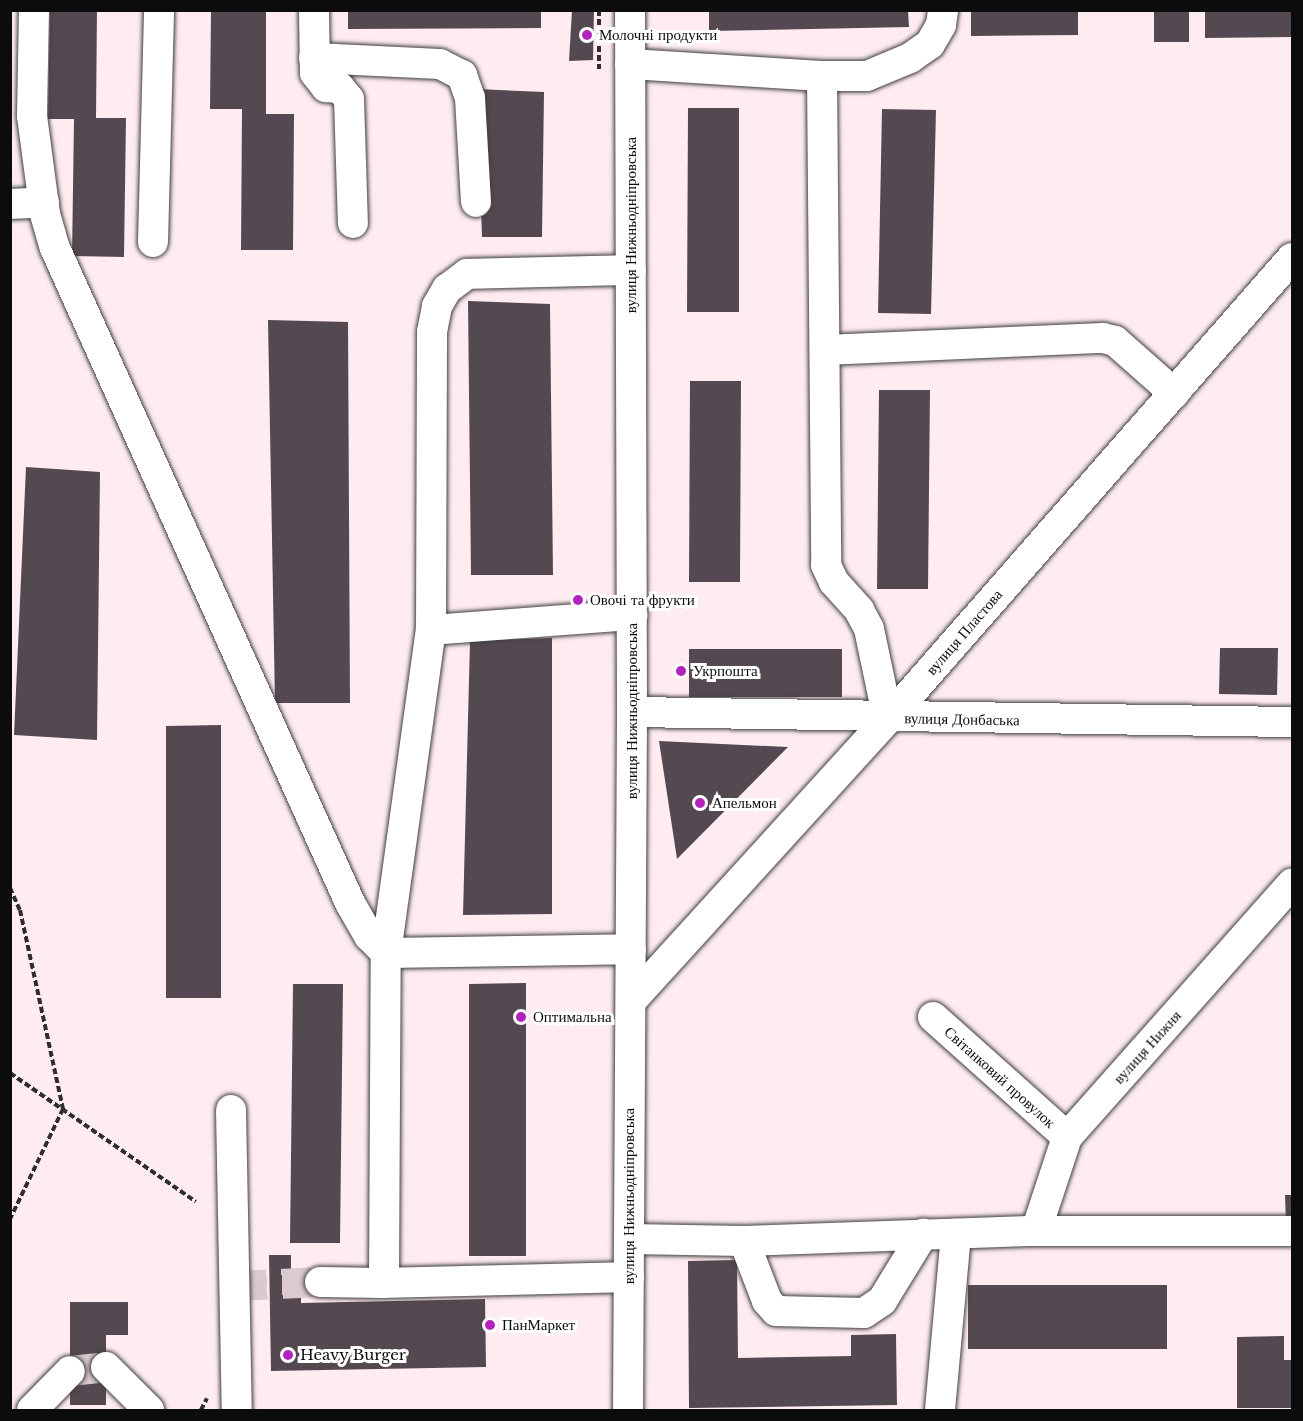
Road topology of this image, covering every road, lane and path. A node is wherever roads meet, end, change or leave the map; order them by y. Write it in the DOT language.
graph roads {
  1 [pos="34,10"];
  2 [pos="159,10"];
  3 [pos="314,10"];
  4 [pos="630,10"];
  5 [pos="943,10"];
  6 [pos="314,58"];
  7 [pos="630,64"];
  8 [pos="822,76"];
  9 [pos="44,202"];
  10 [pos="476,202"];
  11 [pos="10,204"];
  12 [pos="353,223"];
  13 [pos="153,242"];
  14 [pos="1293,258"];
  15 [pos="631,270"];
  16 [pos="825,350"];
  17 [pos="1174,393"];
  18 [pos="632,615"];
  19 [pos="431,630"];
  20 [pos="632,712"];
  21 [pos="888,718"];
  22 [pos="1293,722"];
  23 [pos="1293,884"];
  24 [pos="10,888"];
  25 [pos="631,949"];
  26 [pos="386,953"];
  27 [pos="630,1001"];
  28 [pos="933,1017"];
  29 [pos="10,1073"];
  30 [pos="63,1109"];
  31 [pos="231,1110"];
  32 [pos="1067,1137"];
  33 [pos="196,1202"];
  34 [pos="10,1219"];
  35 [pos="1036,1231"];
  36 [pos="1293,1231"];
  37 [pos="923,1234"];
  38 [pos="956,1234"];
  39 [pos="629,1239"];
  40 [pos="744,1241"];
  41 [pos="629,1277"];
  42 [pos="320,1282"];
  43 [pos="384,1283"];
  44 [pos="106,1367"];
  45 [pos="70,1371"];
  46 [pos="32,1410"];
  47 [pos="149,1410"];
  48 [pos="237,1410"];
  49 [pos="628,1410"];
  50 [pos="940,1410"];
  1 -- 9 [label="street"];
  2 -- 13 [label="street"];
  3 -- 6 [label="street"];
  4 -- 7 [label="street, вулиця Нижньодніпровська"];
  5 -- 8 [label="street"];
  6 -- 10 [label="street"];
  6 -- 12 [label="street"];
  7 -- 8 [label="street"];
  7 -- 15 [label="street, вулиця Нижньодніпровська"];
  8 -- 16 [label="street"];
  9 -- 11 [label="street"];
  9 -- 26 [label="street"];
  14 -- 17 [label="street, вулиця Пластова"];
  15 -- 18 [label="street, вулиця Нижньодніпровська"];
  15 -- 19 [label="street"];
  16 -- 17 [label="street"];
  16 -- 21 [label="street"];
  17 -- 21 [label="street, вулиця Пластова"];
  18 -- 19 [label="street"];
  18 -- 20 [label="street, вулиця Нижньодніпровська"];
  19 -- 26 [label="street"];
  20 -- 21 [label="street, вулиця Донбаська"];
  20 -- 25 [label="street, вулиця Нижньодніпровська"];
  21 -- 22 [label="street, вулиця Донбаська"];
  21 -- 27 [label="street, вулиця Пластова"];
  23 -- 32 [label="street, вулиця Нижня"];
  24 -- 30 [label="path"];
  25 -- 26 [label="street"];
  25 -- 27 [label="street, вулиця Нижньодніпровська"];
  26 -- 43 [label="street"];
  27 -- 39 [label="street, вулиця Нижньодніпровська"];
  28 -- 32 [label="street, Світанковий провулок"];
  29 -- 30 [label="path"];
  30 -- 33 [label="path"];
  30 -- 34 [label="path"];
  31 -- 48 [label="street"];
  32 -- 35 [label="street, вулиця Нижня"];
  35 -- 36 [label="street"];
  35 -- 38 [label="street"];
  37 -- 38 [label="street"];
  37 -- 40 [label="street"];
  37 -- 40 [label="street"];
  38 -- 50 [label="street"];
  39 -- 40 [label="street"];
  39 -- 41 [label="street, вулиця Нижньодніпровська"];
  41 -- 43 [label="street"];
  41 -- 49 [label="street, вулиця Нижньодніпровська"];
  42 -- 43 [label="street"];
  44 -- 47 [label="street"];
  45 -- 46 [label="street"];
}
